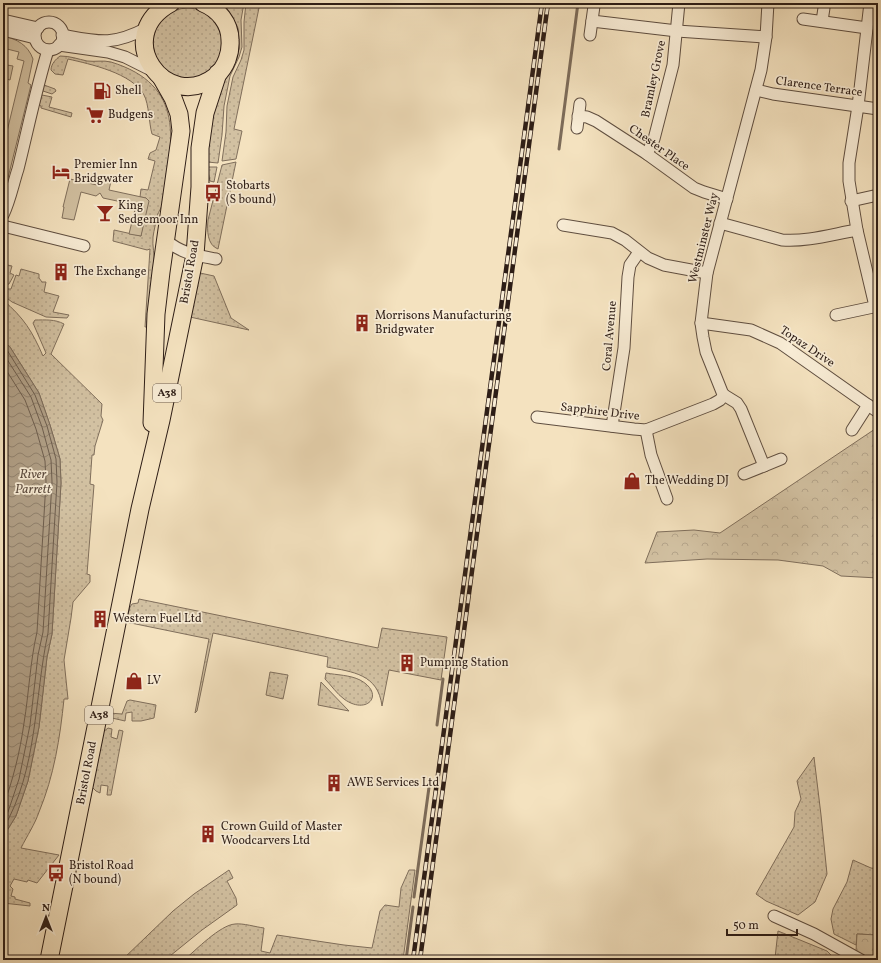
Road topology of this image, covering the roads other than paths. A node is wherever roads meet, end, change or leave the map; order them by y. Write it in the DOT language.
graph roads {
  1 [pos="171,3"];
  2 [pos="203,3"];
  3 [pos="679,3"];
  4 [pos="768,3"];
  5 [pos="870,3"];
  6 [pos="594,6"];
  7 [pos="216,7"];
  8 [pos="824,8"];
  9 [pos="154,15"];
  10 [pos="803,19"];
  11 [pos="3,20"];
  12 [pos="592,21"];
  13 [pos="822,21"];
  14 [pos="868,28"];
  15 [pos="3,30"];
  16 [pos="677,31"];
  17 [pos="36,33"];
  18 [pos="590,35"];
  19 [pos="766,37"];
  20 [pos="61,40"];
  21 [pos="48,50"];
  22 [pos="218,73"];
  23 [pos="158,75"];
  24 [pos="756,90"];
  25 [pos="580,104"];
  26 [pos="858,106"];
  27 [pos="878,109"];
  28 [pos="578,116"];
  29 [pos="577,128"];
  30 [pos="647,154"];
  31 [pos="878,195"];
  32 [pos="727,199"];
  33 [pos="851,201"];
  34 [pos="3,215"];
  35 [pos="720,223"];
  36 [pos="563,225"];
  37 [pos="3,226"];
  38 [pos="857,230"];
  39 [pos="165,240"];
  40 [pos="84,246"];
  41 [pos="639,252"];
  42 [pos="195,255"];
  43 [pos="216,260"];
  44 [pos="707,273"];
  45 [pos="876,306"];
  46 [pos="836,315"];
  47 [pos="701,323"];
  48 [pos="724,395"];
  49 [pos="868,405"];
  50 [pos="878,412"];
  51 [pos="537,417"];
  52 [pos="612,426"];
  53 [pos="646,430"];
  54 [pos="852,430"];
  55 [pos="781,459"];
  56 [pos="764,466"];
  57 [pos="149,469"];
  58 [pos="744,474"];
  59 [pos="667,499"];
  60 [pos="774,916"];
  61 [pos="49,960"];
  62 [pos="861,960"];
  1 -- 9 [label="main road"];
  2 -- 7 [label="main road"];
  3 -- 16 [label="street, Bramley Grove"];
  4 -- 19 [label="street, Westminster Way"];
  5 -- 14 [label="street"];
  6 -- 12 [label="street"];
  7 -- 22 [label="main road"];
  8 -- 13 [label="street"];
  9 -- 20 [label="street"];
  9 -- 23 [label="main road, Bristol Road"];
  10 -- 13 [label="street"];
  11 -- 17 [label="street"];
  12 -- 16 [label="street"];
  12 -- 18 [label="street"];
  13 -- 14 [label="street"];
  14 -- 26 [label="street"];
  15 -- 17 [label="street"];
  16 -- 19 [label="street"];
  16 -- 30 [label="street, Bramley Grove"];
  17 -- 20 [label="street"];
  17 -- 21 [label="street"];
  19 -- 24 [label="street, Westminster Way"];
  20 -- 21 [label="street"];
  20 -- 23 [label="street"];
  21 -- 34 [label="street"];
  22 -- 23 [label="main road"];
  22 -- 42 [label="main road, Bristol Road / A38"];
  23 -- 39 [label="main road, Bristol Road / A38"];
  24 -- 26 [label="street, Clarence Terrace"];
  24 -- 32 [label="street, Westminster Way"];
  25 -- 28 [label="street"];
  26 -- 27 [label="street, Clarence Terrace"];
  26 -- 33 [label="street"];
  28 -- 29 [label="street"];
  28 -- 30 [label="street, Chester Place"];
  30 -- 32 [label="street, Chester Place"];
  31 -- 33 [label="street"];
  32 -- 35 [label="street, Westminster Way"];
  33 -- 38 [label="street"];
  35 -- 38 [label="street"];
  35 -- 44 [label="street, Westminster Way"];
  36 -- 41 [label="street"];
  37 -- 40 [label="street"];
  38 -- 45 [label="street"];
  39 -- 42 [label="street"];
  39 -- 57 [label="main road, Bristol Road / A38"];
  41 -- 44 [label="street"];
  41 -- 52 [label="street, Coral Avenue"];
  42 -- 43 [label="street"];
  42 -- 57 [label="main road, Bristol Road / A38"];
  44 -- 47 [label="street, Westminster Way"];
  45 -- 46 [label="street"];
  47 -- 48 [label="street, Westminster Way"];
  47 -- 49 [label="street, Topaz Drive"];
  48 -- 53 [label="street, Sapphire Drive"];
  48 -- 56 [label="street, Westminster Way"];
  49 -- 50 [label="street, Topaz Drive"];
  49 -- 54 [label="street"];
  51 -- 52 [label="street, Sapphire Drive"];
  52 -- 53 [label="street, Sapphire Drive"];
  53 -- 59 [label="street"];
  55 -- 56 [label="street"];
  56 -- 58 [label="street"];
  57 -- 61 [label="main road, Bristol Road / A38"];
  60 -- 62 [label="street"];
}
